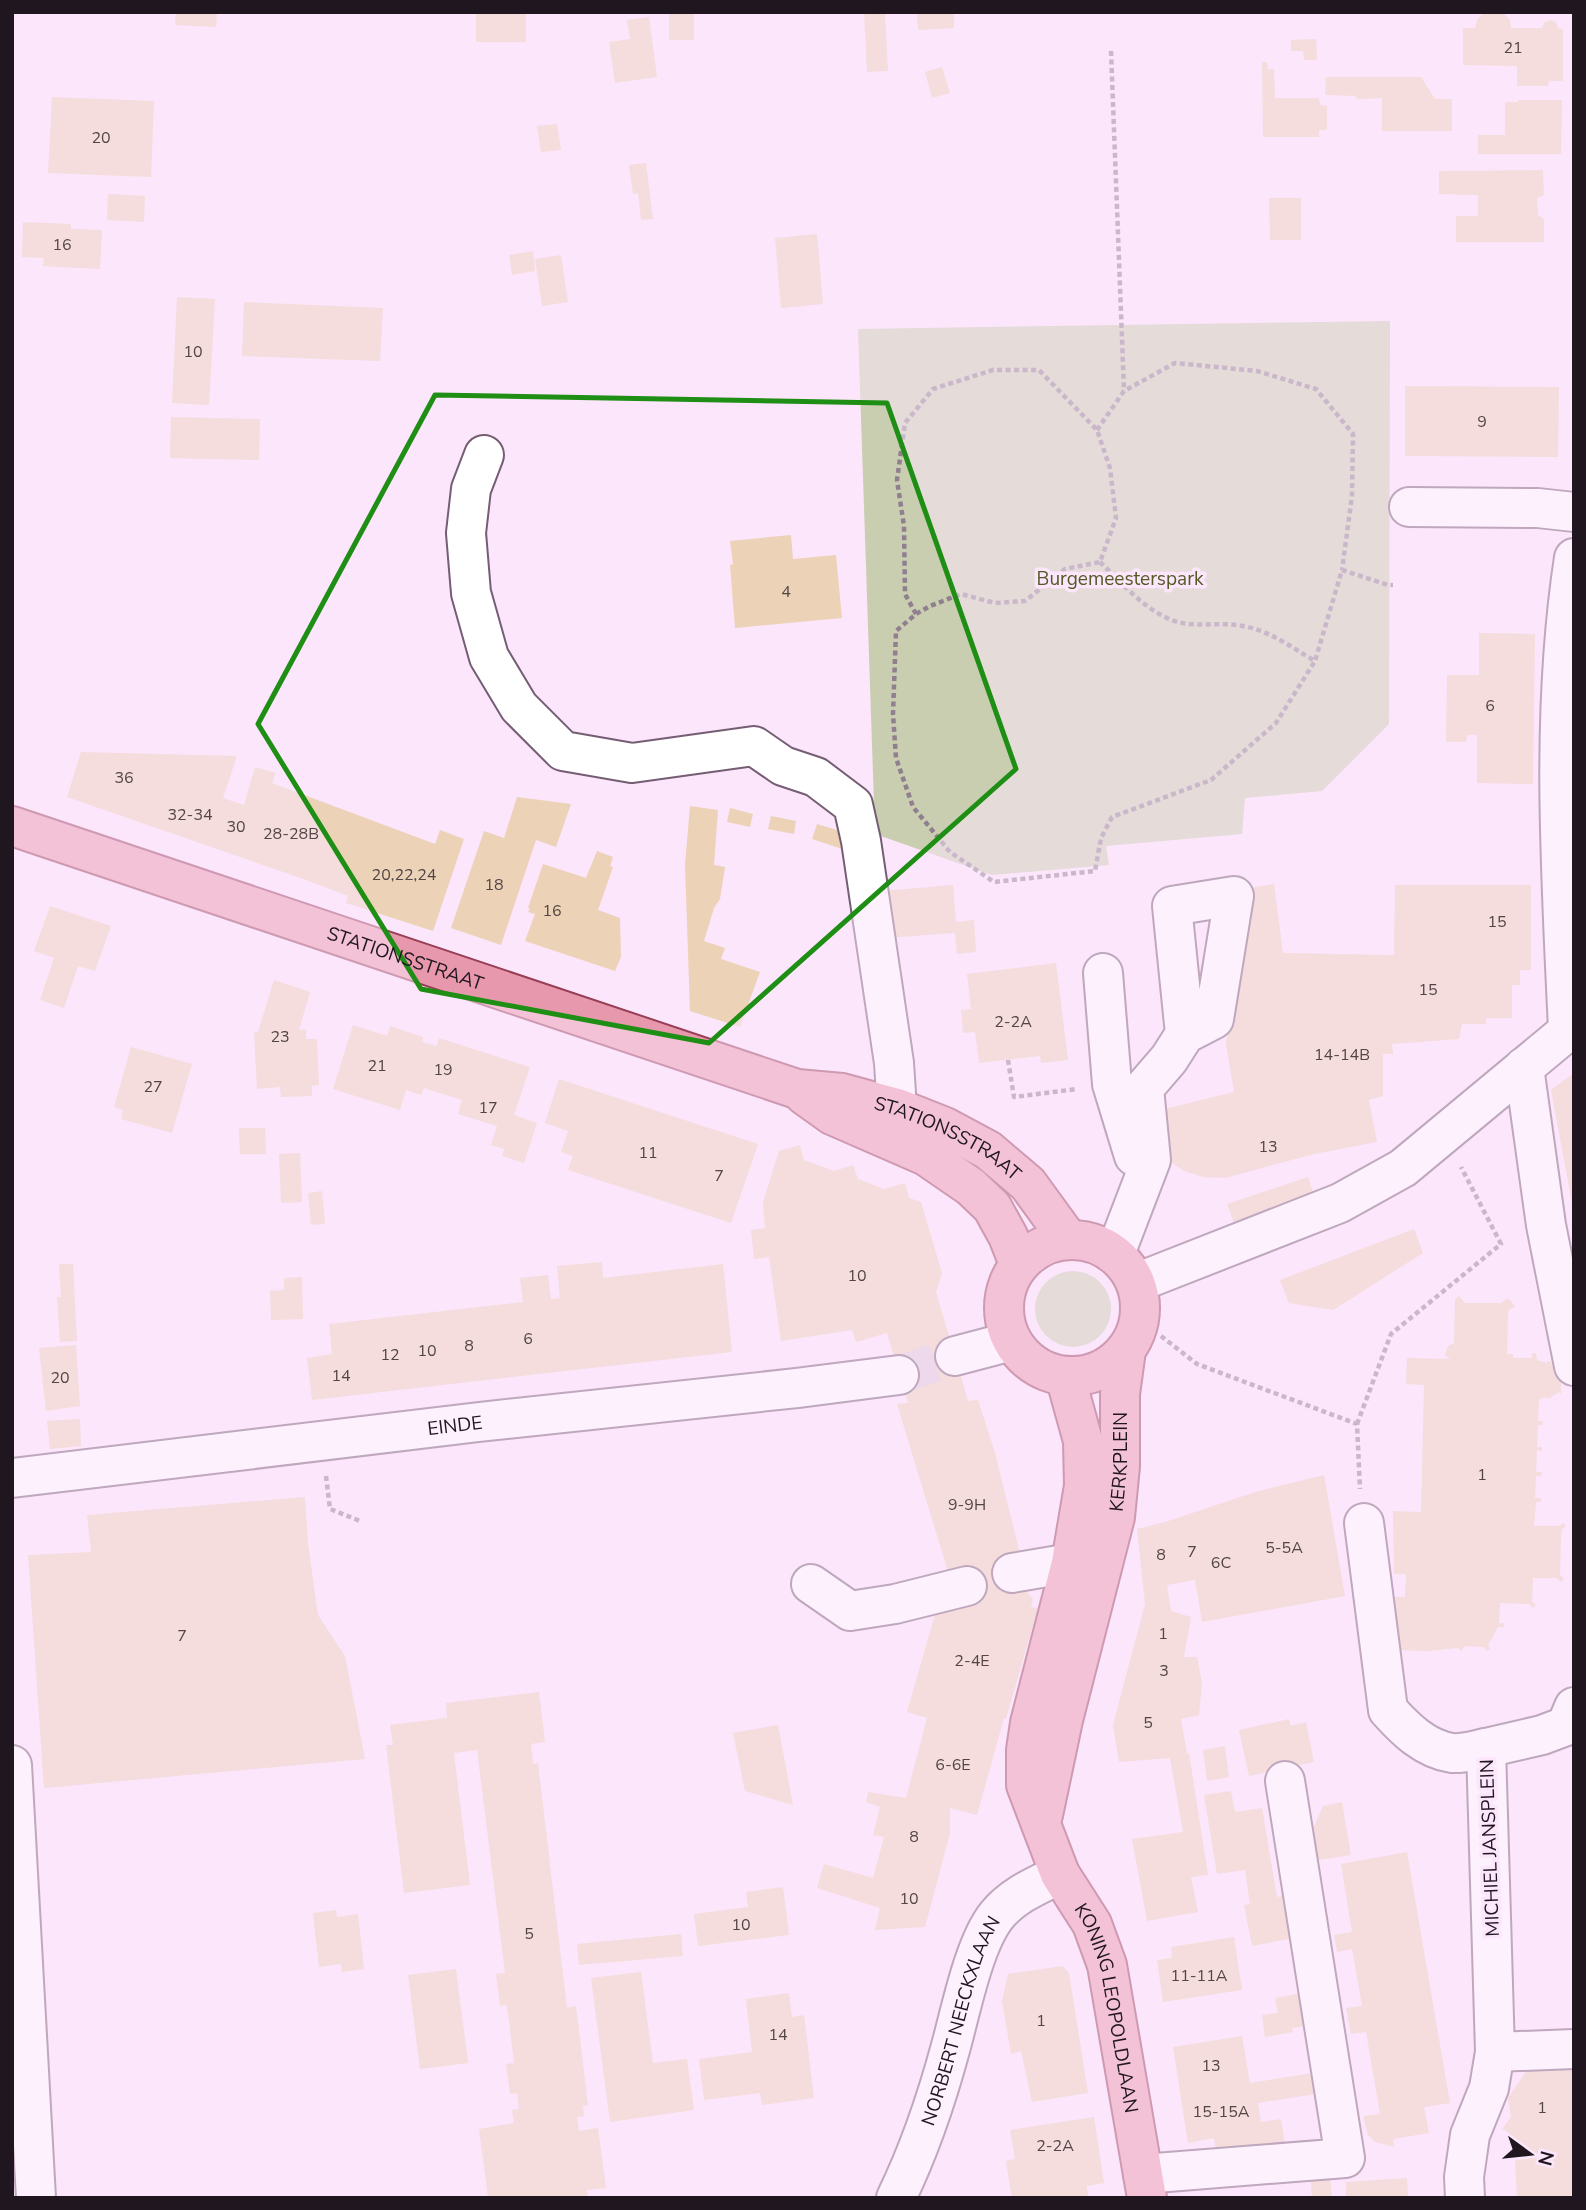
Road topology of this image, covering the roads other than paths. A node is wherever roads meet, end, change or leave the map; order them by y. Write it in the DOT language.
graph roads {
  1 [pos="484,454"];
  2 [pos="1409,507"];
  3 [pos="1574,512"];
  4 [pos="1574,558"];
  5 [pos="12,826"];
  6 [pos="1103,973"];
  7 [pos="1571,1028"];
  8 [pos="1185,1034"];
  9 [pos="1524,1067"];
  10 [pos="893,1123"];
  11 [pos="1139,1189"];
  12 [pos="1068,1239"];
  13 [pos="1019,1264"];
  14 [pos="1126,1268"];
  15 [pos="1012,1340"];
  16 [pos="1131,1340"];
  17 [pos="1572,1354"];
  18 [pos="956,1356"];
  19 [pos="899,1375"];
  20 [pos="1065,1376"];
  21 [pos="12,1478"];
  22 [pos="1364,1523"];
  23 [pos="1087,1567"];
  24 [pos="1012,1573"];
  25 [pos="811,1584"];
  26 [pos="967,1586"];
  27 [pos="1574,1707"];
  28 [pos="1486,1748"];
  29 [pos="12,1765"];
  30 [pos="1284,1781"];
  31 [pos="1060,1874"];
  32 [pos="1574,2049"];
  33 [pos="1495,2052"];
  34 [pos="23,2150"];
  35 [pos="1145,2186"];
  36 [pos="36,2198"];
  37 [pos="896,2198"];
  38 [pos="1465,2198"];
  1 -- 10 [label="street"];
  2 -- 3 [label="street"];
  4 -- 7 [label="street"];
  5 -- 10 [label="main road, STATIONSSTRAAT"];
  6 -- 11 [label="street"];
  7 -- 9 [label="street"];
  8 -- 11 [label="street"];
  9 -- 14 [label="street"];
  9 -- 17 [label="street"];
  10 -- 12 [label="main road, STATIONSSTRAAT"];
  10 -- 13 [label="main road, STATIONSSTRAAT"];
  11 -- 14 [label="street"];
  12 -- 13 [label="main road"];
  12 -- 14 [label="main road"];
  13 -- 15 [label="main road"];
  14 -- 16 [label="main road, KERKPLEIN"];
  15 -- 18 [label="street"];
  15 -- 20 [label="main road"];
  16 -- 20 [label="main road"];
  16 -- 23 [label="main road, KERKPLEIN"];
  19 -- 21 [label="street, EINDE"];
  20 -- 23 [label="main road, KERKPLEIN"];
  22 -- 28 [label="street"];
  23 -- 24 [label="street"];
  23 -- 31 [label="main road, KONING LEOPOLDLAAN"];
  25 -- 26 [label="street"];
  27 -- 28 [label="street, MICHIEL JANSPLEIN"];
  28 -- 33 [label="street, MICHIEL JANSPLEIN"];
  29 -- 34 [label="street"];
  30 -- 35 [label="street"];
  31 -- 35 [label="main road, KONING LEOPOLDLAAN"];
  31 -- 37 [label="street, NORBERT NEECKXLAAN"];
  32 -- 33 [label="street"];
  33 -- 38 [label="street, MICHIEL JANSPLEIN"];
  34 -- 36 [label="street"];
}
